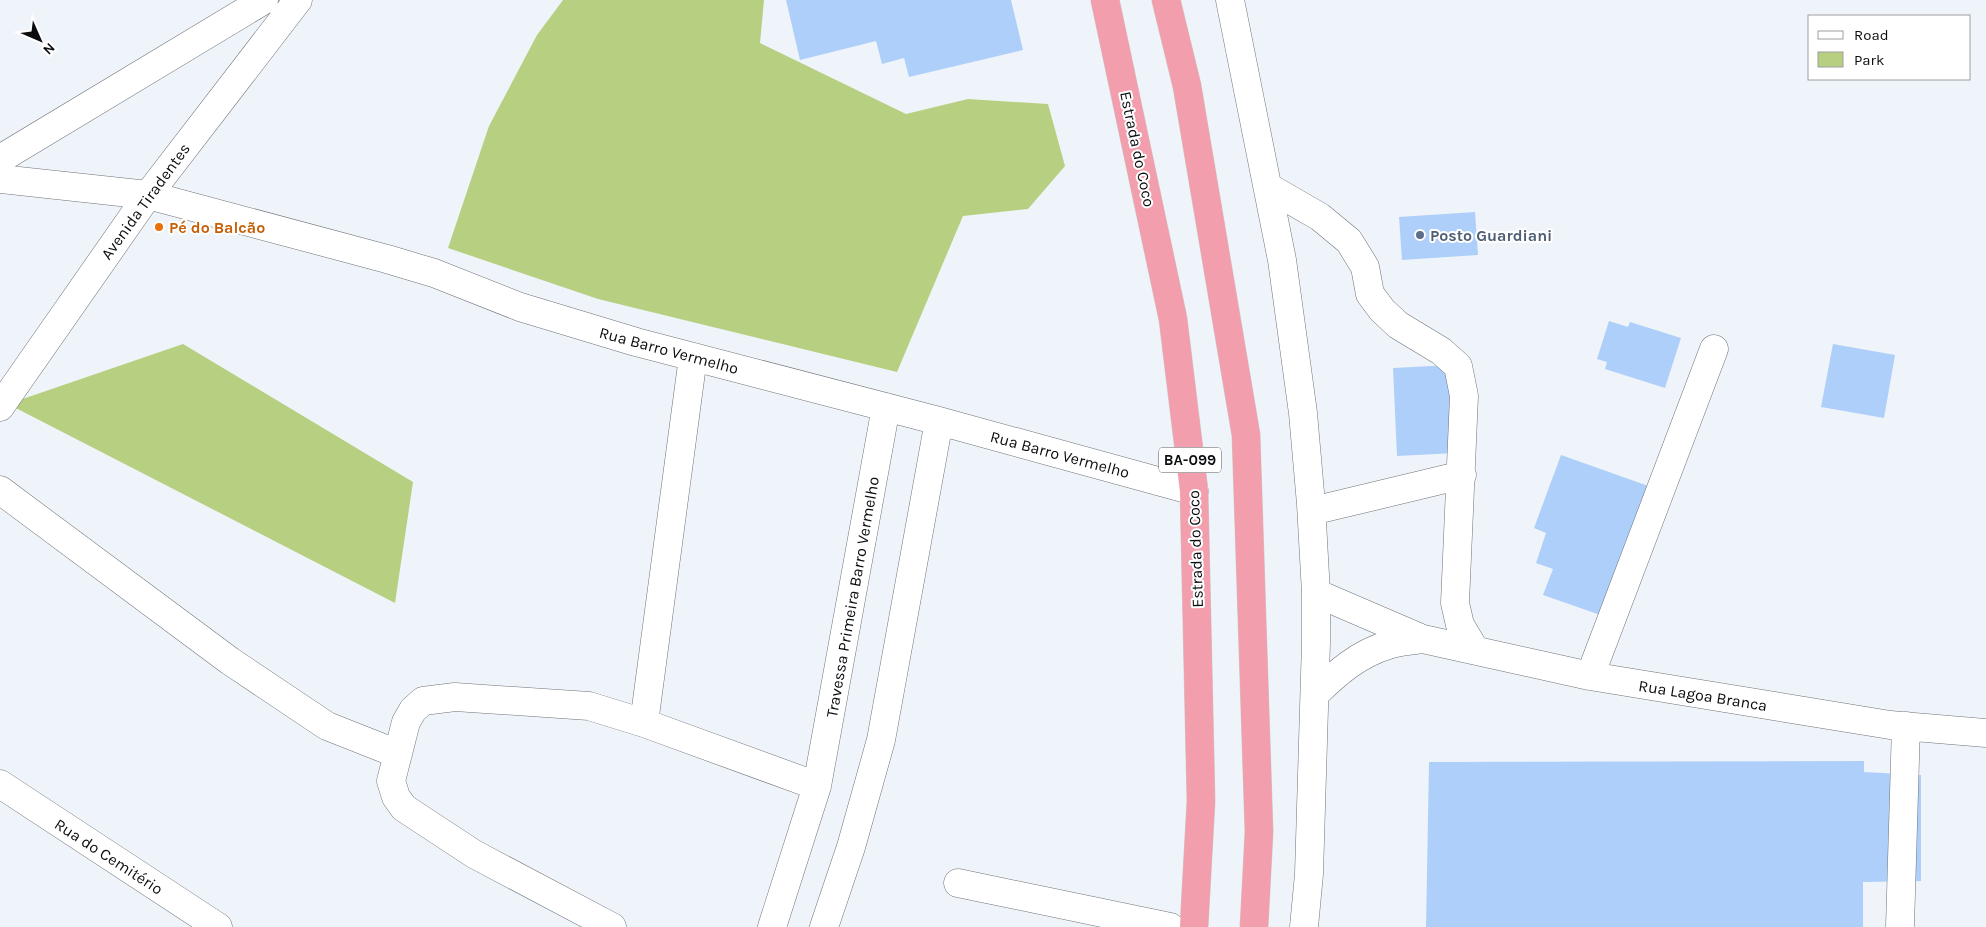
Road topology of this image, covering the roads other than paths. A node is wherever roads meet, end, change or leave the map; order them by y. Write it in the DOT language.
graph roads {
  1 [pos="264,0"];
  2 [pos="298,0"];
  3 [pos="1105,0"];
  4 [pos="1166,0"];
  5 [pos="1230,0"];
  6 [pos="0,159"];
  7 [pos="0,179"];
  8 [pos="1268,187"];
  9 [pos="148,195"];
  10 [pos="1714,349"];
  11 [pos="693,357"];
  12 [pos="0,407"];
  13 [pos="886,407"];
  14 [pos="939,421"];
  15 [pos="1462,474"];
  16 [pos="0,490"];
  17 [pos="1194,491"];
  18 [pos="1312,510"];
  19 [pos="1316,593"];
  20 [pos="1423,640"];
  21 [pos="1475,650"];
  22 [pos="1590,676"];
  23 [pos="1315,694"];
  24 [pos="644,723"];
  25 [pos="1906,726"];
  26 [pos="1986,733"];
  27 [pos="398,754"];
  28 [pos="0,784"];
  29 [pos="817,786"];
  30 [pos="958,882"];
  31 [pos="218,927"];
  32 [pos="612,927"];
  33 [pos="772,927"];
  34 [pos="824,927"];
  35 [pos="1170,927"];
  36 [pos="1194,927"];
  37 [pos="1254,927"];
  38 [pos="1304,927"];
  39 [pos="1900,927"];
  1 -- 6 [label="street"];
  2 -- 9 [label="street, Avenida Tiradentes"];
  3 -- 17 [label="highway, Estrada do Coco / BA-099"];
  4 -- 37 [label="highway"];
  5 -- 8 [label="street"];
  7 -- 9 [label="street, Rua Barro Vermelho"];
  8 -- 15 [label="street"];
  8 -- 18 [label="street"];
  9 -- 11 [label="street, Rua Barro Vermelho"];
  9 -- 12 [label="street, Avenida Tiradentes"];
  10 -- 22 [label="street"];
  11 -- 13 [label="street, Rua Barro Vermelho"];
  11 -- 24 [label="street"];
  13 -- 14 [label="street, Rua Barro Vermelho"];
  13 -- 29 [label="street, Travessa Primeira Barro Vermelho"];
  14 -- 17 [label="street, Rua Barro Vermelho"];
  14 -- 34 [label="street"];
  15 -- 18 [label="street"];
  15 -- 21 [label="street"];
  16 -- 27 [label="street"];
  17 -- 36 [label="highway, Estrada do Coco / BA-099"];
  18 -- 19 [label="street"];
  19 -- 20 [label="street, Rua Lagoa Branca"];
  19 -- 23 [label="street"];
  20 -- 21 [label="street, Rua Lagoa Branca"];
  20 -- 23 [label="street, Rua Lagoa Branca"];
  21 -- 22 [label="street, Rua Lagoa Branca"];
  22 -- 25 [label="street, Rua Lagoa Branca"];
  23 -- 38 [label="street"];
  24 -- 27 [label="street"];
  24 -- 29 [label="street"];
  25 -- 26 [label="street, Rua Lagoa Branca"];
  25 -- 39 [label="street"];
  27 -- 32 [label="street"];
  28 -- 31 [label="street, Rua do Cemitério"];
  29 -- 33 [label="street, Travessa Primeira Barro Vermelho"];
  30 -- 35 [label="street"];
}
